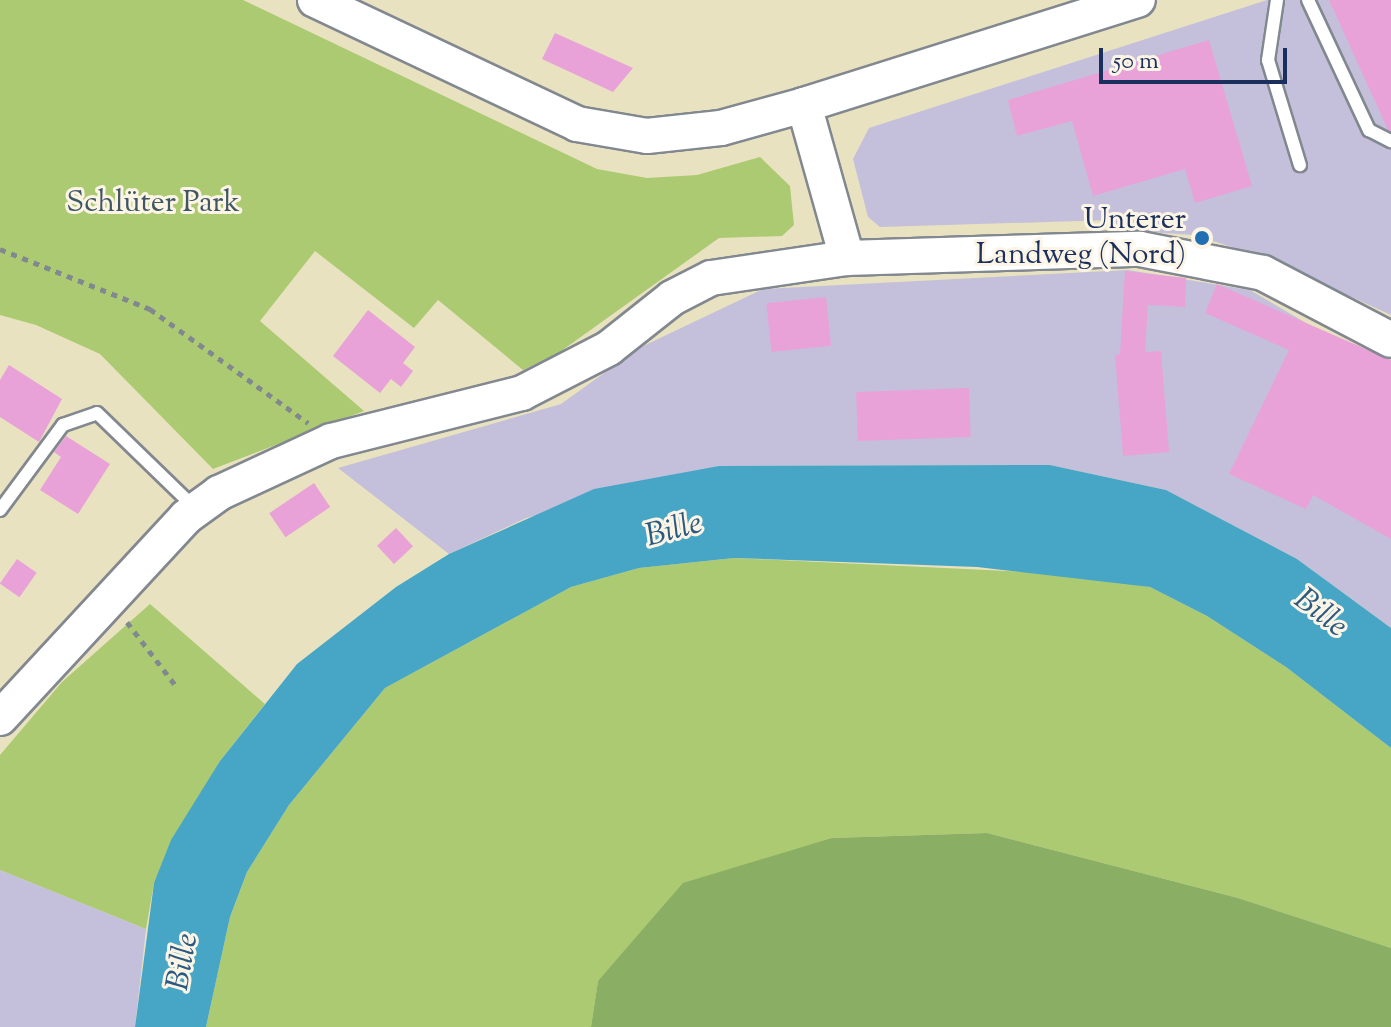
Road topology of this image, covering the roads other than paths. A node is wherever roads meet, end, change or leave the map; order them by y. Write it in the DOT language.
graph roads {
  1 [pos="315,0"];
  2 [pos="1138,0"];
  3 [pos="1277,0"];
  4 [pos="1308,0"];
  5 [pos="804,105"];
  6 [pos="1391,141"];
  7 [pos="1300,165"];
  8 [pos="847,258"];
  9 [pos="1391,340"];
  10 [pos="0,510"];
  11 [pos="196,510"];
  12 [pos="0,718"];
  1 -- 5 [label="street"];
  2 -- 5 [label="street"];
  3 -- 7 [label="lane"];
  4 -- 6 [label="lane"];
  5 -- 8 [label="street"];
  8 -- 9 [label="street"];
  8 -- 11 [label="street"];
  10 -- 11 [label="lane"];
  11 -- 12 [label="street"];
}
